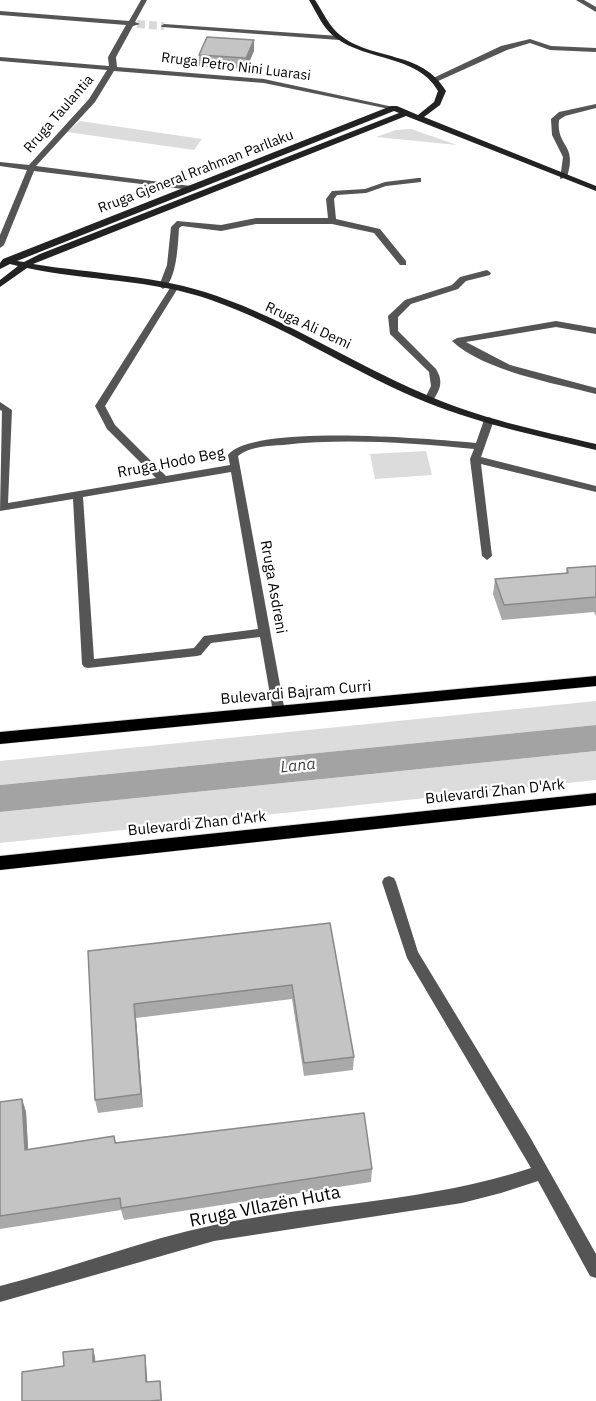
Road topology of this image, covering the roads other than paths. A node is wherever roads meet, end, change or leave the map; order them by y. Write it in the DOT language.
graph roads {
  1 [pos="144,0"];
  2 [pos="312,0"];
  3 [pos="579,0"];
  4 [pos="596,10"];
  5 [pos="0,13"];
  6 [pos="135,23"];
  7 [pos="164,26"];
  8 [pos="339,38"];
  9 [pos="596,50"];
  10 [pos="0,59"];
  11 [pos="113,67"];
  12 [pos="433,80"];
  13 [pos="596,106"];
  14 [pos="394,108"];
  15 [pos="406,113"];
  16 [pos="419,118"];
  17 [pos="0,164"];
  18 [pos="31,168"];
  19 [pos="563,177"];
  20 [pos="418,180"];
  21 [pos="191,188"];
  22 [pos="596,189"];
  23 [pos="332,221"];
  24 [pos="0,246"];
  25 [pos="3,262"];
  26 [pos="403,263"];
  27 [pos="25,265"];
  28 [pos="487,273"];
  29 [pos="0,284"];
  30 [pos="168,287"];
  31 [pos="596,331"];
  32 [pos="596,391"];
  33 [pos="429,400"];
  34 [pos="0,405"];
  35 [pos="489,420"];
  36 [pos="478,446"];
  37 [pos="596,447"];
  38 [pos="475,459"];
  39 [pos="234,468"];
  40 [pos="165,481"];
  41 [pos="596,489"];
  42 [pos="78,496"];
  43 [pos="1,508"];
  44 [pos="487,556"];
  45 [pos="266,632"];
  46 [pos="596,681"];
  47 [pos="279,712"];
  48 [pos="0,738"];
  49 [pos="596,799"];
  50 [pos="397,820"];
  51 [pos="0,863"];
  52 [pos="389,882"];
  53 [pos="540,1173"];
  54 [pos="595,1265"];
  55 [pos="0,1294"];
  1 -- 6 [label="street, Rruga Taulantia"];
  2 -- 8 [label="street"];
  3 -- 4 [label="street"];
  5 -- 6 [label="street"];
  6 -- 11 [label="street, Rruga Taulantia"];
  7 -- 8 [label="street"];
  8 -- 12 [label="street"];
  9 -- 12 [label="street"];
  10 -- 11 [label="street, Rruga Petro Nini Luarasi"];
  11 -- 14 [label="street, Rruga Petro Nini Luarasi"];
  11 -- 18 [label="street, Rruga Taulantia"];
  12 -- 16 [label="street"];
  13 -- 19 [label="street"];
  14 -- 15 [label="street, Rruga Petro Nini Luarasi"];
  14 -- 21 [label="street, Rruga Gjeneral Rrahman Parllaku"];
  15 -- 16 [label="street, Rruga Petro Nini Luarasi"];
  15 -- 27 [label="street, Rruga Gjeneral Rrahman Parllaku"];
  16 -- 19 [label="street, Rruga Petro Nini Luarasi"];
  17 -- 18 [label="street"];
  18 -- 21 [label="street"];
  18 -- 24 [label="street, Rruga Taulantia"];
  19 -- 22 [label="street, Rruga Petro Nini Luarasi"];
  20 -- 23 [label="street"];
  21 -- 25 [label="street, Rruga Gjeneral Rrahman Parllaku"];
  23 -- 26 [label="street"];
  23 -- 30 [label="street"];
  24 -- 25 [label="street, Rruga Taulantia"];
  25 -- 27 [label="street, Rruga Ali Demi"];
  27 -- 29 [label="street, Rruga Gjeneral Rrahman Parllaku"];
  27 -- 30 [label="street, Rruga Ali Demi"];
  28 -- 33 [label="street"];
  30 -- 33 [label="street, Rruga Ali Demi"];
  30 -- 40 [label="street"];
  31 -- 32 [label="street"];
  33 -- 35 [label="street, Rruga Ali Demi"];
  34 -- 43 [label="street"];
  35 -- 36 [label="street"];
  35 -- 37 [label="street, Rruga Ali Demi"];
  36 -- 38 [label="street"];
  36 -- 39 [label="street, Rruga Hodo Beg"];
  38 -- 41 [label="street"];
  38 -- 44 [label="street"];
  39 -- 40 [label="street, Rruga Hodo Beg"];
  39 -- 45 [label="street, Rruga Asdreni"];
  40 -- 42 [label="street, Rruga Hodo Beg"];
  42 -- 43 [label="street, Rruga Hodo Beg"];
  42 -- 45 [label="street"];
  45 -- 47 [label="street, Rruga Asdreni"];
  46 -- 47 [label="main road, Bulevardi Bajram Curri"];
  47 -- 48 [label="main road, Bulevardi Bajram Curri"];
  49 -- 50 [label="main road, Bulevardi Zhan D'Ark"];
  50 -- 51 [label="main road, Bulevardi Zhan d'Ark"];
  52 -- 53 [label="street"];
  53 -- 54 [label="street"];
  53 -- 55 [label="street, Rruga Vllazën Huta"];
}
